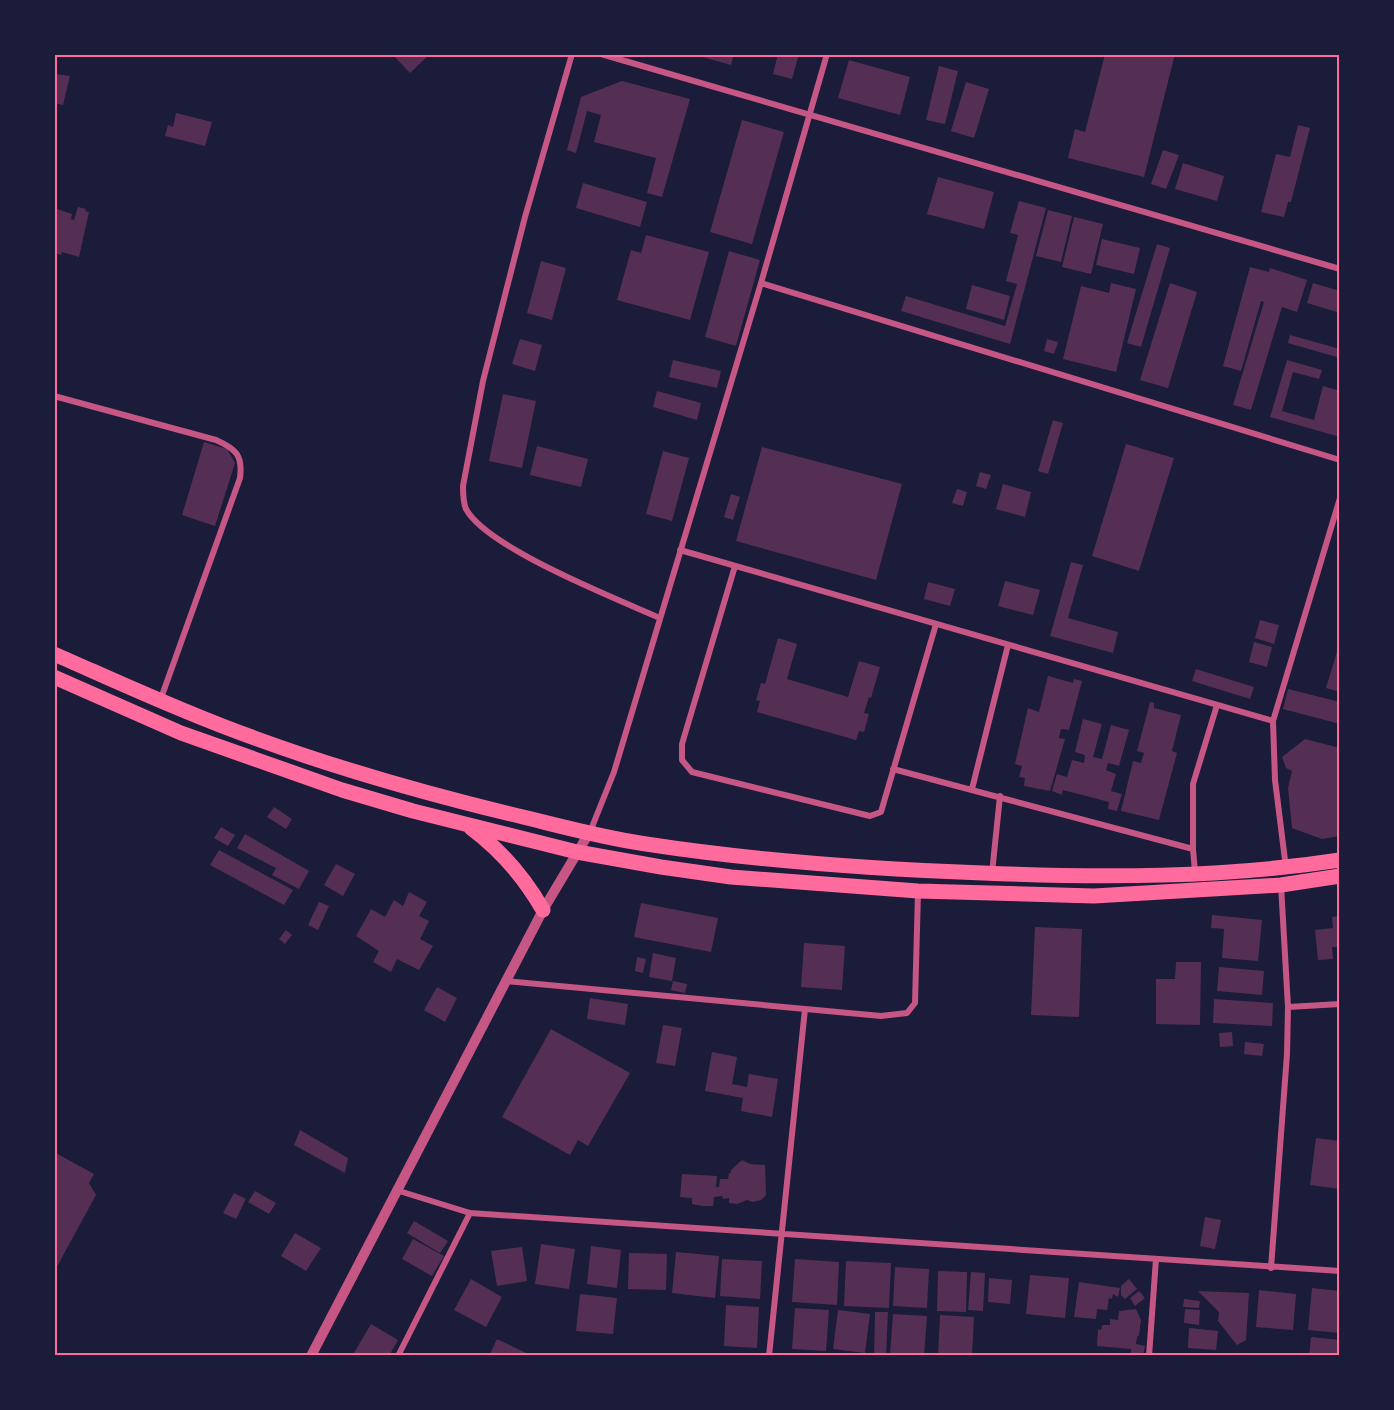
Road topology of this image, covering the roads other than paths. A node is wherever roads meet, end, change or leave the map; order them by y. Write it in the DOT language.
graph roads {
  1 [pos="572,54"];
  2 [pos="601,54"];
  3 [pos="827,54"];
  4 [pos="810,116"];
  5 [pos="1340,269"];
  6 [pos="761,283"];
  7 [pos="54,396"];
  8 [pos="1340,460"];
  9 [pos="1340,498"];
  10 [pos="680,550"];
  11 [pos="735,566"];
  12 [pos="660,618"];
  13 [pos="936,624"];
  14 [pos="1008,645"];
  15 [pos="54,654"];
  16 [pos="54,677"];
  17 [pos="160,701"];
  18 [pos="1217,705"];
  19 [pos="1273,721"];
  20 [pos="893,769"];
  21 [pos="972,789"];
  22 [pos="1000,796"];
  23 [pos="466,824"];
  24 [pos="589,833"];
  25 [pos="1193,849"];
  26 [pos="577,852"];
  27 [pos="1340,860"];
  28 [pos="1286,868"];
  29 [pos="1195,873"];
  30 [pos="992,874"];
  31 [pos="1340,876"];
  32 [pos="1281,885"];
  33 [pos="918,891"];
  34 [pos="543,910"];
  35 [pos="506,981"];
  36 [pos="1340,1004"];
  37 [pos="1288,1007"];
  38 [pos="805,1009"];
  39 [pos="396,1190"];
  40 [pos="470,1213"];
  41 [pos="781,1234"];
  42 [pos="1156,1259"];
  43 [pos="1271,1268"];
  44 [pos="1340,1271"];
  45 [pos="311,1356"];
  46 [pos="398,1356"];
  47 [pos="769,1356"];
  48 [pos="1149,1356"];
  1 -- 12 [label="street"];
  2 -- 4 [label="street"];
  3 -- 4 [label="street"];
  4 -- 5 [label="street"];
  4 -- 6 [label="street"];
  6 -- 8 [label="street"];
  6 -- 10 [label="street"];
  7 -- 17 [label="street"];
  9 -- 19 [label="street"];
  10 -- 11 [label="street"];
  10 -- 12 [label="street"];
  11 -- 13 [label="street"];
  11 -- 20 [label="street"];
  12 -- 24 [label="street"];
  13 -- 14 [label="street"];
  13 -- 20 [label="street"];
  14 -- 18 [label="street"];
  14 -- 21 [label="street"];
  15 -- 17 [label="highway"];
  16 -- 23 [label="highway"];
  17 -- 24 [label="highway"];
  18 -- 19 [label="street"];
  18 -- 25 [label="street"];
  19 -- 28 [label="street"];
  20 -- 21 [label="street"];
  21 -- 22 [label="street"];
  22 -- 25 [label="street"];
  22 -- 30 [label="street"];
  23 -- 26 [label="highway"];
  23 -- 34 [label="highway"];
  24 -- 26 [label="street"];
  24 -- 30 [label="highway"];
  25 -- 29 [label="street"];
  26 -- 33 [label="highway"];
  26 -- 34 [label="street"];
  27 -- 28 [label="highway"];
  28 -- 29 [label="highway"];
  29 -- 30 [label="highway"];
  31 -- 32 [label="highway"];
  32 -- 33 [label="highway"];
  32 -- 37 [label="street"];
  33 -- 38 [label="street"];
  34 -- 35 [label="street"];
  35 -- 38 [label="street"];
  35 -- 39 [label="street"];
  36 -- 37 [label="street"];
  37 -- 43 [label="street"];
  38 -- 41 [label="street"];
  39 -- 40 [label="street"];
  39 -- 45 [label="street"];
  40 -- 41 [label="street"];
  40 -- 46 [label="street"];
  41 -- 42 [label="street"];
  41 -- 47 [label="street"];
  42 -- 43 [label="street"];
  42 -- 48 [label="street"];
  43 -- 44 [label="street"];
}
